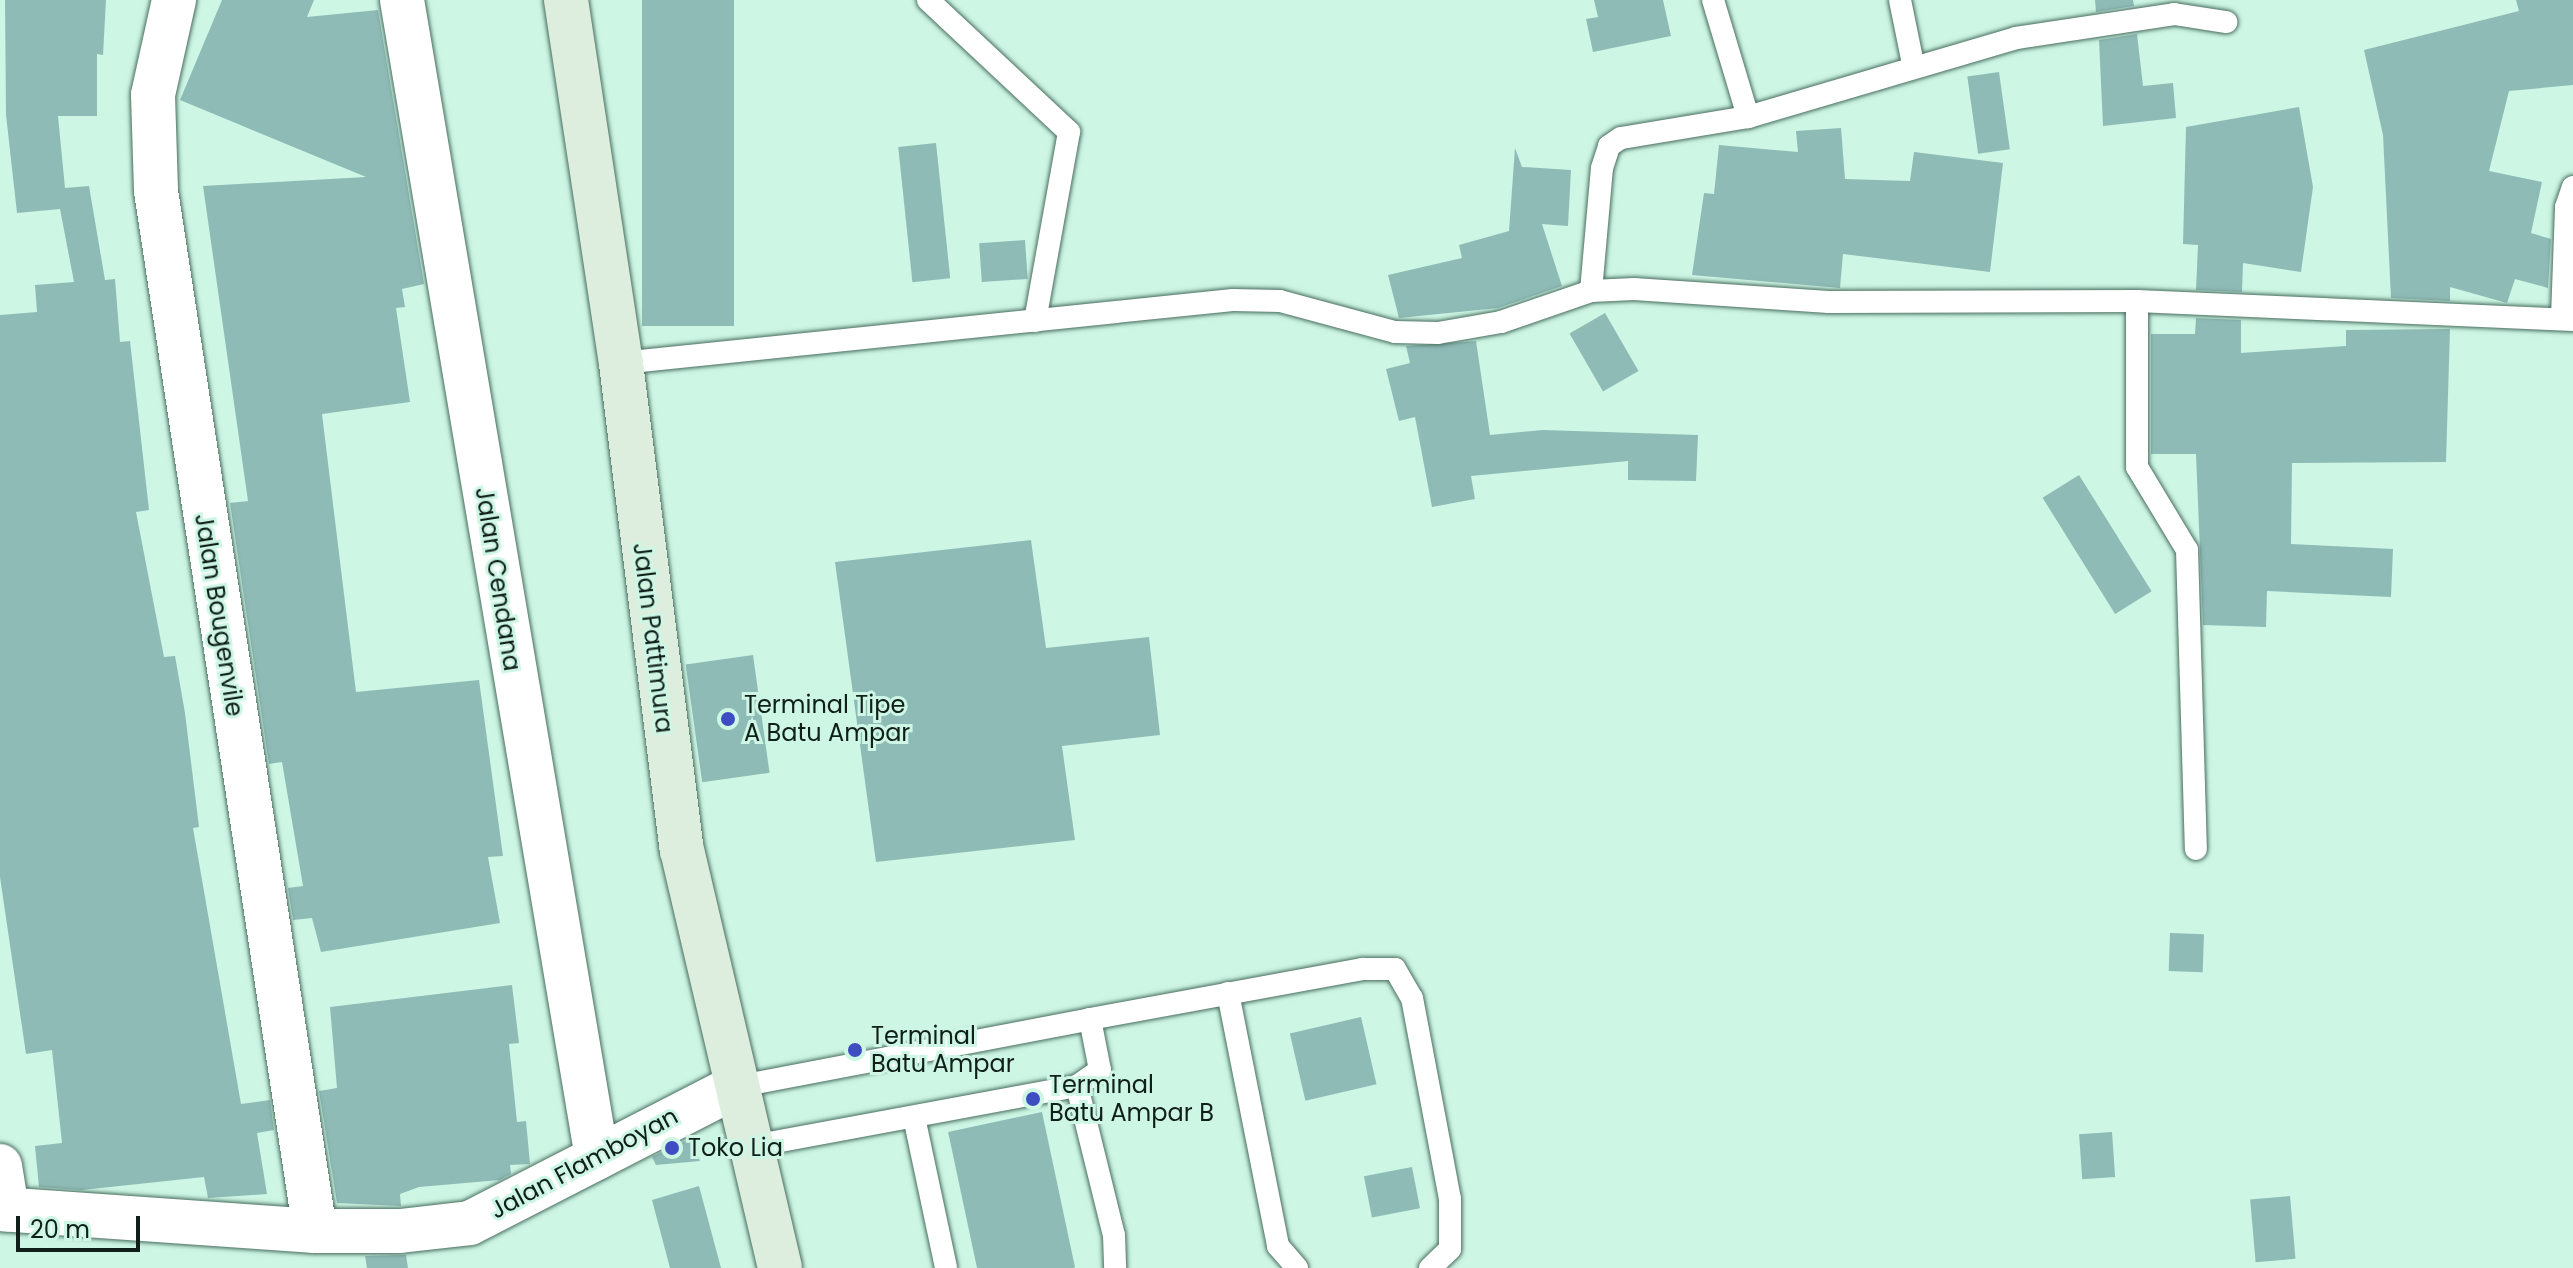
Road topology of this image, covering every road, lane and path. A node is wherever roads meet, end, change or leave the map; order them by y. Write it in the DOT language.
graph roads {
  1 [pos="174,0"];
  2 [pos="402,0"];
  3 [pos="566,0"];
  4 [pos="928,0"];
  5 [pos="1713,0"];
  6 [pos="1900,0"];
  7 [pos="2226,22"];
  8 [pos="1913,64"];
  9 [pos="1748,117"];
  10 [pos="2573,187"];
  11 [pos="1591,291"];
  12 [pos="2137,301"];
  13 [pos="2568,319"];
  14 [pos="1035,321"];
  15 [pos="621,363"];
  16 [pos="2196,849"];
  17 [pos="1228,993"];
  18 [pos="1090,1019"];
  19 [pos="1077,1086"];
  20 [pos="735,1087"];
  21 [pos="914,1117"];
  22 [pos="752,1146"];
  23 [pos="597,1158"];
  24 [pos="0,1166"];
  25 [pos="3,1209"];
  26 [pos="315,1231"];
  27 [pos="780,1268"];
  28 [pos="946,1268"];
  29 [pos="1115,1268"];
  30 [pos="1297,1268"];
  31 [pos="1430,1268"];
  1 -- 26 [label="street, Jalan Bougenvile"];
  2 -- 23 [label="street, Jalan Cendana"];
  3 -- 15 [label="street, Jalan Pattimura"];
  4 -- 14 [label="lane"];
  5 -- 9 [label="lane"];
  6 -- 8 [label="lane"];
  7 -- 8 [label="lane"];
  8 -- 9 [label="lane"];
  9 -- 11 [label="lane"];
  10 -- 13 [label="lane"];
  11 -- 12 [label="lane"];
  11 -- 14 [label="lane"];
  12 -- 13 [label="lane"];
  12 -- 16 [label="lane"];
  14 -- 15 [label="lane"];
  15 -- 20 [label="street, Jalan Pattimura"];
  17 -- 18 [label="lane"];
  17 -- 30 [label="lane"];
  17 -- 31 [label="lane"];
  18 -- 19 [label="lane"];
  18 -- 20 [label="lane"];
  19 -- 21 [label="lane"];
  19 -- 29 [label="lane"];
  20 -- 22 [label="street, Jalan Pattimura"];
  20 -- 23 [label="street, Jalan Flamboyan"];
  21 -- 22 [label="lane"];
  21 -- 28 [label="lane"];
  22 -- 27 [label="street, Jalan Pattimura"];
  23 -- 26 [label="street, Jalan Flamboyan"];
  24 -- 25 [label="street"];
  25 -- 26 [label="street, Jalan Flamboyan"];
}
